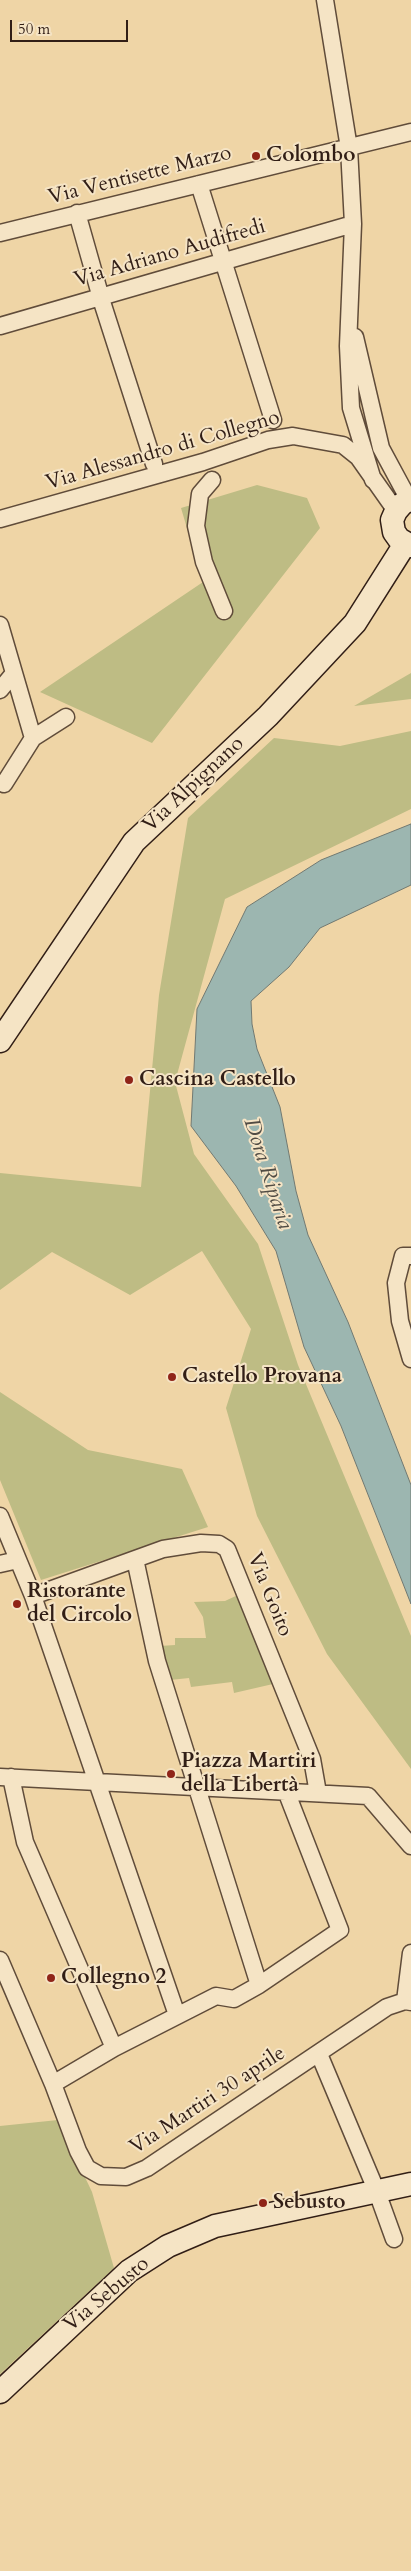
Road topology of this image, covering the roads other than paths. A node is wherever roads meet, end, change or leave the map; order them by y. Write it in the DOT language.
graph roads {
  1 [pos="325,0"];
  2 [pos="411,132"];
  3 [pos="349,148"];
  4 [pos="199,184"];
  5 [pos="77,213"];
  6 [pos="353,224"];
  7 [pos="0,232"];
  8 [pos="221,261"];
  9 [pos="101,296"];
  10 [pos="350,317"];
  11 [pos="0,326"];
  12 [pos="274,420"];
  13 [pos="154,464"];
  14 [pos="212,480"];
  15 [pos="373,480"];
  16 [pos="405,503"];
  17 [pos="0,519"];
  18 [pos="408,545"];
  19 [pos="224,611"];
  20 [pos="0,625"];
  21 [pos="14,673"];
  22 [pos="0,690"];
  23 [pos="66,717"];
  24 [pos="33,738"];
  25 [pos="4,784"];
  26 [pos="3,1031"];
  27 [pos="411,1256"];
  28 [pos="411,1359"];
  29 [pos="0,1516"];
  30 [pos="135,1559"];
  31 [pos="18,1560"];
  32 [pos="0,1564"];
  33 [pos="33,1596"];
  34 [pos="3,1776"];
  35 [pos="96,1781"];
  36 [pos="197,1787"];
  37 [pos="286,1791"];
  38 [pos="318,1793"];
  39 [pos="411,1846"];
  40 [pos="411,1953"];
  41 [pos="0,1960"];
  42 [pos="259,1985"];
  43 [pos="409,2004"];
  44 [pos="177,2015"];
  45 [pos="114,2048"];
  46 [pos="319,2054"];
  47 [pos="52,2084"];
  48 [pos="411,2184"];
  49 [pos="378,2192"];
  50 [pos="394,2239"];
  51 [pos="0,2392"];
  1 -- 3 [label="street"];
  2 -- 3 [label="street, Via Ventisette Marzo"];
  3 -- 4 [label="street, Via Ventisette Marzo"];
  3 -- 6 [label="street"];
  4 -- 5 [label="street, Via Ventisette Marzo"];
  4 -- 8 [label="street"];
  5 -- 7 [label="street, Via Ventisette Marzo"];
  5 -- 9 [label="street"];
  6 -- 8 [label="street, Via Adriano Audifredi"];
  6 -- 10 [label="street"];
  8 -- 9 [label="street, Via Adriano Audifredi"];
  8 -- 12 [label="street"];
  9 -- 11 [label="street, Via Adriano Audifredi"];
  9 -- 13 [label="street"];
  10 -- 15 [label="street"];
  10 -- 16 [label="street"];
  14 -- 19 [label="street"];
  15 -- 16 [label="street, Via Alessandro di Collegno"];
  15 -- 17 [label="street, Via Alessandro di Collegno"];
  16 -- 18 [label="street"];
  18 -- 26 [label="street, Via Alpignano"];
  20 -- 21 [label="street"];
  21 -- 22 [label="street"];
  21 -- 24 [label="street"];
  23 -- 24 [label="street"];
  24 -- 25 [label="street"];
  27 -- 28 [label="street"];
  29 -- 31 [label="street"];
  30 -- 33 [label="street, Via Goito"];
  30 -- 36 [label="street"];
  30 -- 38 [label="street, Via Goito"];
  31 -- 32 [label="street"];
  31 -- 33 [label="street"];
  33 -- 35 [label="street"];
  34 -- 35 [label="street"];
  34 -- 45 [label="street"];
  35 -- 36 [label="street"];
  35 -- 44 [label="street"];
  36 -- 37 [label="street"];
  36 -- 42 [label="street"];
  37 -- 38 [label="street"];
  37 -- 42 [label="street"];
  38 -- 39 [label="street"];
  40 -- 43 [label="street"];
  41 -- 47 [label="street, Via Martiri 30 aprile"];
  42 -- 44 [label="street"];
  43 -- 46 [label="street, Via Martiri 30 aprile"];
  44 -- 45 [label="street"];
  45 -- 47 [label="street"];
  46 -- 47 [label="street, Via Martiri 30 aprile"];
  46 -- 49 [label="street"];
  48 -- 49 [label="street, Via Sebusto"];
  49 -- 50 [label="street"];
  49 -- 51 [label="street, Via Sebusto"];
}
